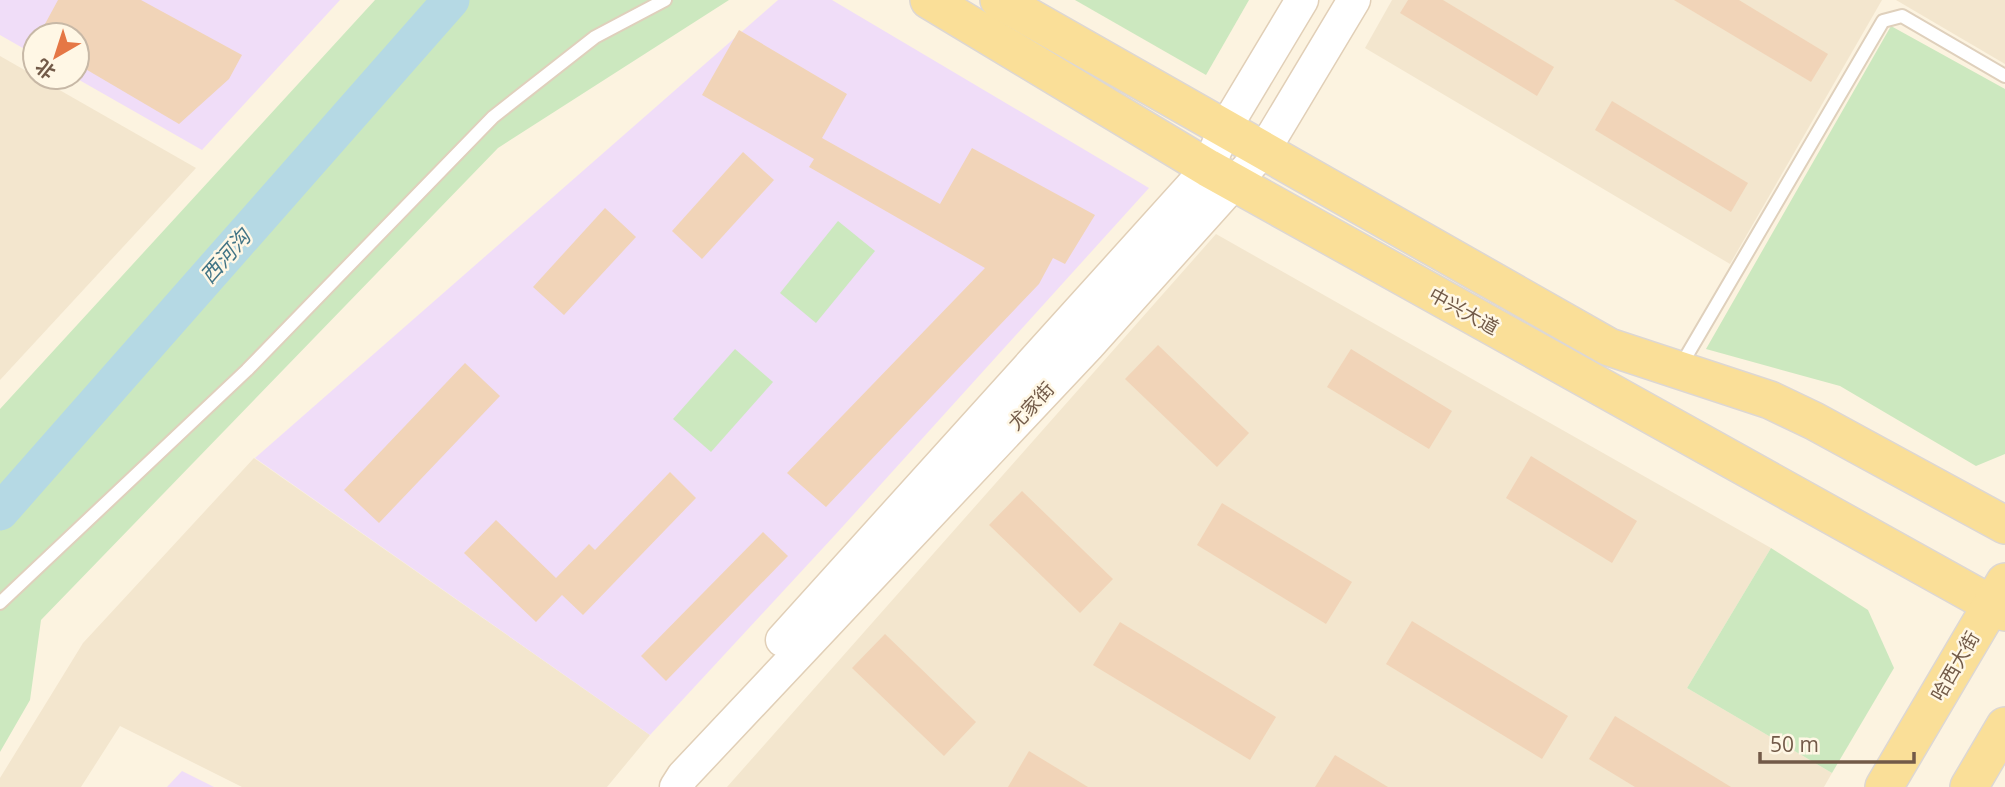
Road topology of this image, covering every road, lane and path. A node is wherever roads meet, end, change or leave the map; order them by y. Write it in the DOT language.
graph roads {
  1 [pos="665,0"];
  2 [pos="929,0"];
  3 [pos="999,0"];
  4 [pos="1302,0"];
  5 [pos="1354,0"];
  6 [pos="2005,76"];
  7 [pos="1224,130"];
  8 [pos="1264,150"];
  9 [pos="1221,176"];
  10 [pos="1678,370"];
  11 [pos="2005,524"];
  12 [pos="2000,600"];
  13 [pos="0,603"];
  14 [pos="2005,726"];
  15 [pos="655,787"];
  16 [pos="676,787"];
  17 [pos="1884,787"];
  18 [pos="1969,787"];
  1 -- 13 [label="lane"];
  2 -- 9 [label="main road, 中兴大道"];
  3 -- 7 [label="main road, 中兴大道"];
  4 -- 7 [label="main road, 尤家街"];
  5 -- 8 [label="main road, 尤家街"];
  6 -- 10 [label="lane"];
  7 -- 8 [label="main road, 中兴大道"];
  7 -- 9 [label="main road, 尤家街"];
  8 -- 9 [label="main road, 尤家街"];
  8 -- 10 [label="main road, 中兴大道"];
  9 -- 12 [label="main road, 中兴大道"];
  9 -- 15 [label="main road, 尤家街"];
  9 -- 16 [label="main road, 尤家街"];
  10 -- 11 [label="main road, 中兴大道"];
  12 -- 17 [label="main road, 哈西大街"];
  14 -- 18 [label="main road"];
}
